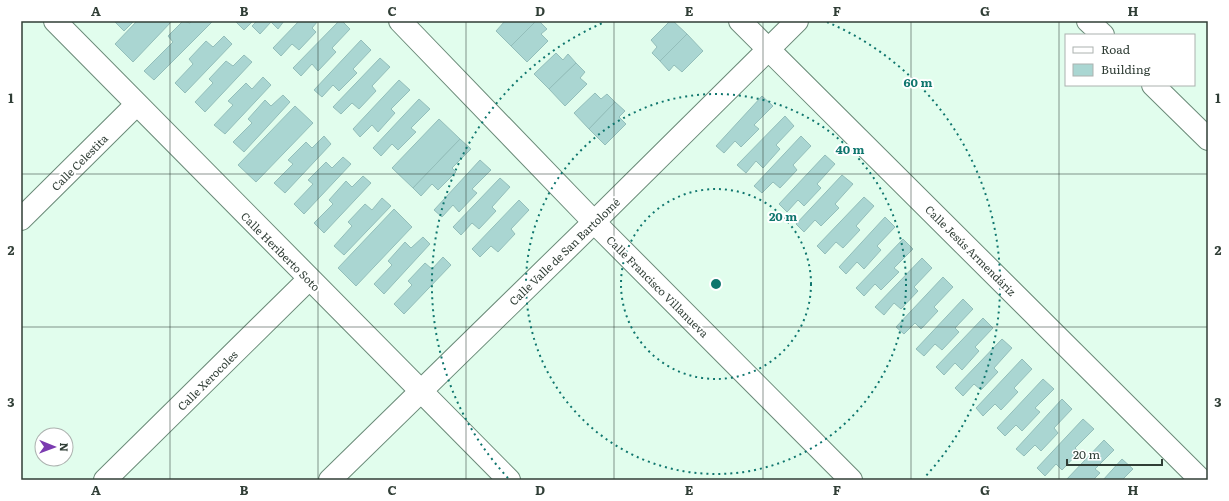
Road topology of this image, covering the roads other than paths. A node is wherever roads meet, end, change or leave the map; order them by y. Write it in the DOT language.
graph roads {
  1 [pos="55,21"];
  2 [pos="400,21"];
  3 [pos="740,21"];
  4 [pos="797,21"];
  5 [pos="1088,21"];
  6 [pos="1101,34"];
  7 [pos="769,49"];
  8 [pos="1154,86"];
  9 [pos="136,105"];
  10 [pos="1208,139"];
  11 [pos="21,219"];
  12 [pos="594,222"];
  13 [pos="309,279"];
  14 [pos="422,390"];
  15 [pos="105,480"];
  16 [pos="330,480"];
  17 [pos="509,480"];
  18 [pos="851,480"];
  19 [pos="1201,480"];
  1 -- 9 [label="street, Calle Heriberto Soto"];
  2 -- 12 [label="street, Calle Francisco Villanueva"];
  3 -- 7 [label="street, Calle Jesús Armendáriz"];
  4 -- 7 [label="street, Calle Valle de San Bartolomé"];
  5 -- 6 [label="street"];
  7 -- 12 [label="street, Calle Valle de San Bartolomé"];
  7 -- 19 [label="street, Calle Jesús Armendáriz"];
  8 -- 10 [label="street"];
  9 -- 11 [label="street, Calle Celestita"];
  9 -- 13 [label="street, Calle Heriberto Soto"];
  12 -- 14 [label="street, Calle Valle de San Bartolomé"];
  12 -- 18 [label="street, Calle Francisco Villanueva"];
  13 -- 14 [label="street, Calle Heriberto Soto"];
  13 -- 15 [label="street, Calle Xerocoles"];
  14 -- 16 [label="street, Calle Valle de San Bartolomé"];
  14 -- 17 [label="street, Calle Heriberto Soto"];
}
